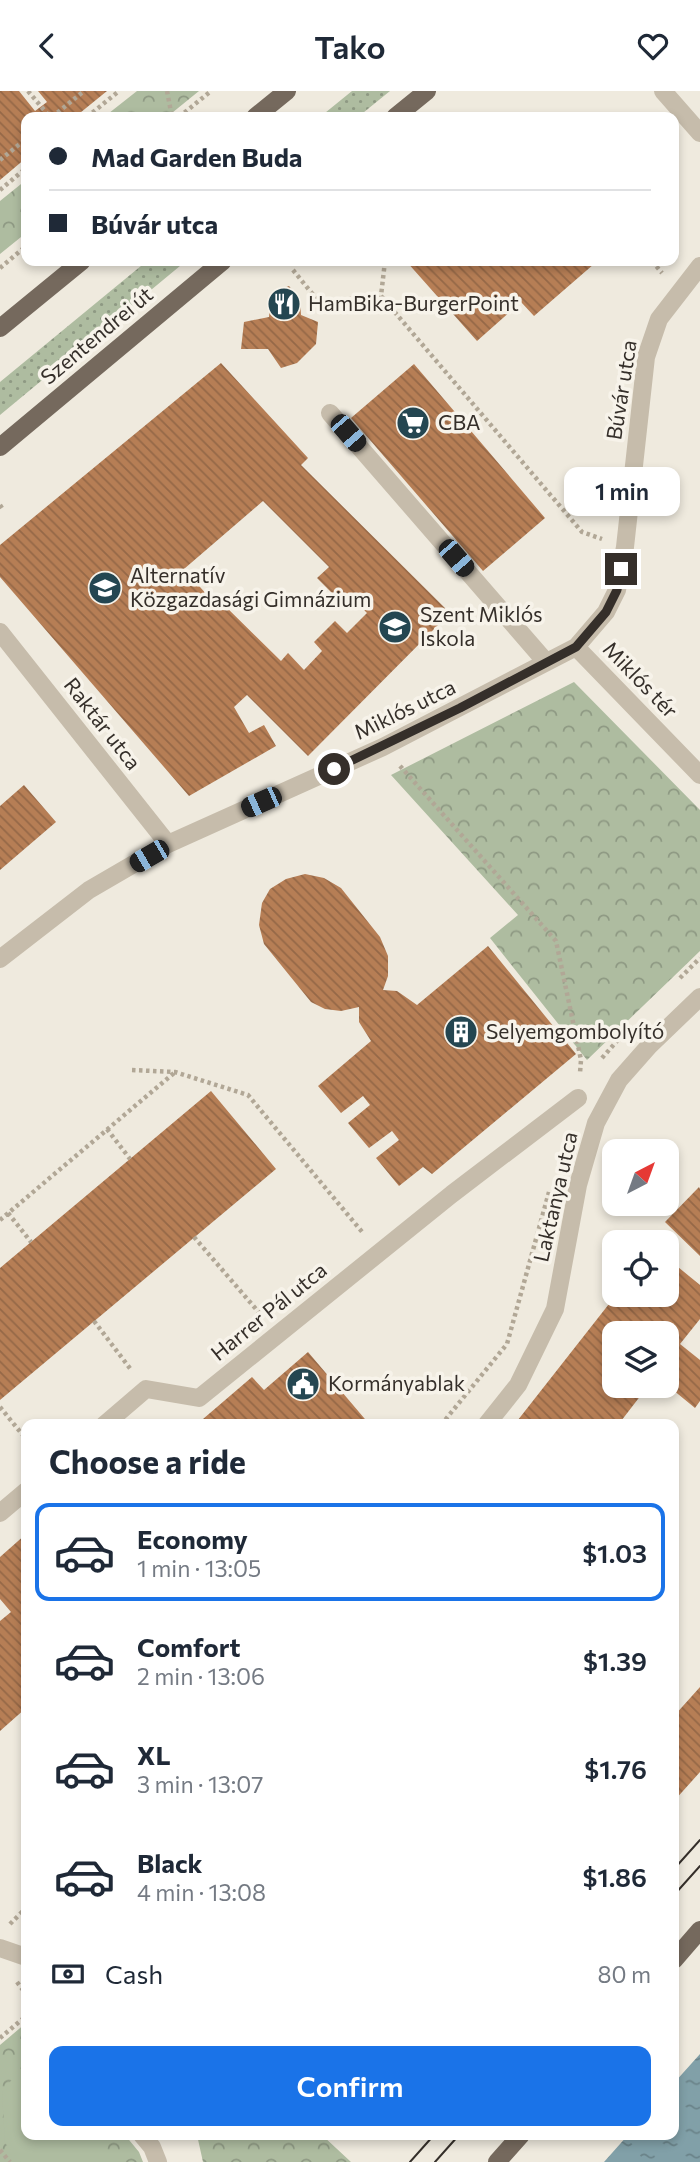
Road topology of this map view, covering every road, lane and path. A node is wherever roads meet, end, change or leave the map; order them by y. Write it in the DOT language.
graph roads {
  1 [pos="28,91"];
  2 [pos="84,91"];
  3 [pos="119,91"];
  4 [pos="167,91"];
  5 [pos="211,91"];
  6 [pos="287,91"];
  7 [pos="427,91"];
  8 [pos="663,91"];
  9 [pos="47,112"];
  10 [pos="57,112"];
  11 [pos="93,112"];
  12 [pos="171,112"];
  13 [pos="186,112"];
  14 [pos="261,112"];
  15 [pos="401,112"];
  16 [pos="700,133"];
  17 [pos="21,143"];
  18 [pos="0,160"];
  19 [pos="21,172"];
  20 [pos="0,190"];
  21 [pos="21,250"];
  22 [pos="76,266"];
  23 [pos="217,266"];
  24 [pos="384,266"];
  25 [pos="700,266"];
  26 [pos="0,268"];
  27 [pos="293,270"];
  28 [pos="381,296"];
  29 [pos="0,328"];
  30 [pos="330,412"];
  31 [pos="0,447"];
  32 [pos="625,547"];
  33 [pos="0,632"];
  34 [pos="576,647"];
  35 [pos="547,662"];
  36 [pos="383,747"];
  37 [pos="700,775"];
  38 [pos="168,844"];
  39 [pos="0,959"];
  40 [pos="700,997"];
  41 [pos="132,1070"];
  42 [pos="175,1072"];
  43 [pos="579,1098"];
  44 [pos="107,1129"];
  45 [pos="130,1159"];
  46 [pos="550,1189"];
  47 [pos="8,1213"];
  48 [pos="0,1220"];
  49 [pos="194,1237"];
  50 [pos="31,1242"];
  51 [pos="379,1253"];
  52 [pos="278,1334"];
  53 [pos="0,1407"];
  54 [pos="111,1419"];
  55 [pos="446,1419"];
  56 [pos="491,1419"];
  57 [pos="21,1433"];
  58 [pos="21,1495"];
  59 [pos="0,1513"];
  60 [pos="21,1912"];
  61 [pos="9,1925"];
  62 [pos="700,1930"];
  63 [pos="0,1948"];
  64 [pos="679,1954"];
  65 [pos="21,1955"];
  66 [pos="21,2020"];
  67 [pos="0,2038"];
  68 [pos="146,2140"];
  69 [pos="517,2140"];
  70 [pos="0,2150"];
  71 [pos="10,2162"];
  72 [pos="159,2162"];
  73 [pos="497,2162"];
  1 -- 9 [label="path"];
  2 -- 10 [label="path"];
  3 -- 11 [label="path"];
  4 -- 12 [label="path"];
  5 -- 13 [label="path"];
  6 -- 14 [label="main road"];
  7 -- 15 [label="main road"];
  8 -- 16 [label="street"];
  17 -- 18 [label="path"];
  19 -- 20 [label="path"];
  21 -- 26 [label="path"];
  22 -- 29 [label="main road"];
  23 -- 31 [label="main road, Szentendrei út"];
  24 -- 28 [label="path"];
  25 -- 32 [label="street, Búvár utca"];
  27 -- 28 [label="path"];
  28 -- 32 [label="path"];
  30 -- 35 [label="street"];
  32 -- 34 [label="street, Búvár utca"];
  33 -- 38 [label="street, Raktár utca"];
  34 -- 35 [label="street, Miklós utca"];
  34 -- 37 [label="street, Miklós tér"];
  35 -- 36 [label="street, Miklós utca"];
  36 -- 38 [label="street, Miklós utca"];
  36 -- 43 [label="path"];
  38 -- 39 [label="street, Miklós utca"];
  40 -- 56 [label="street, Laktanya utca"];
  41 -- 42 [label="path"];
  42 -- 44 [label="path"];
  42 -- 51 [label="path"];
  43 -- 51 [label="street, Harrer Pál utca"];
  44 -- 45 [label="path"];
  44 -- 47 [label="path"];
  46 -- 55 [label="path"];
  47 -- 48 [label="path"];
  47 -- 50 [label="path"];
  49 -- 52 [label="path"];
  51 -- 52 [label="street, Harrer Pál utca"];
  52 -- 54 [label="street, Harrer Pál utca"];
  53 -- 57 [label="path"];
  58 -- 59 [label="street"];
  60 -- 61 [label="path"];
  62 -- 64 [label="main road"];
  63 -- 65 [label="street"];
  66 -- 67 [label="path"];
  68 -- 72 [label="street"];
  69 -- 73 [label="main road"];
  70 -- 71 [label="path"];
}
